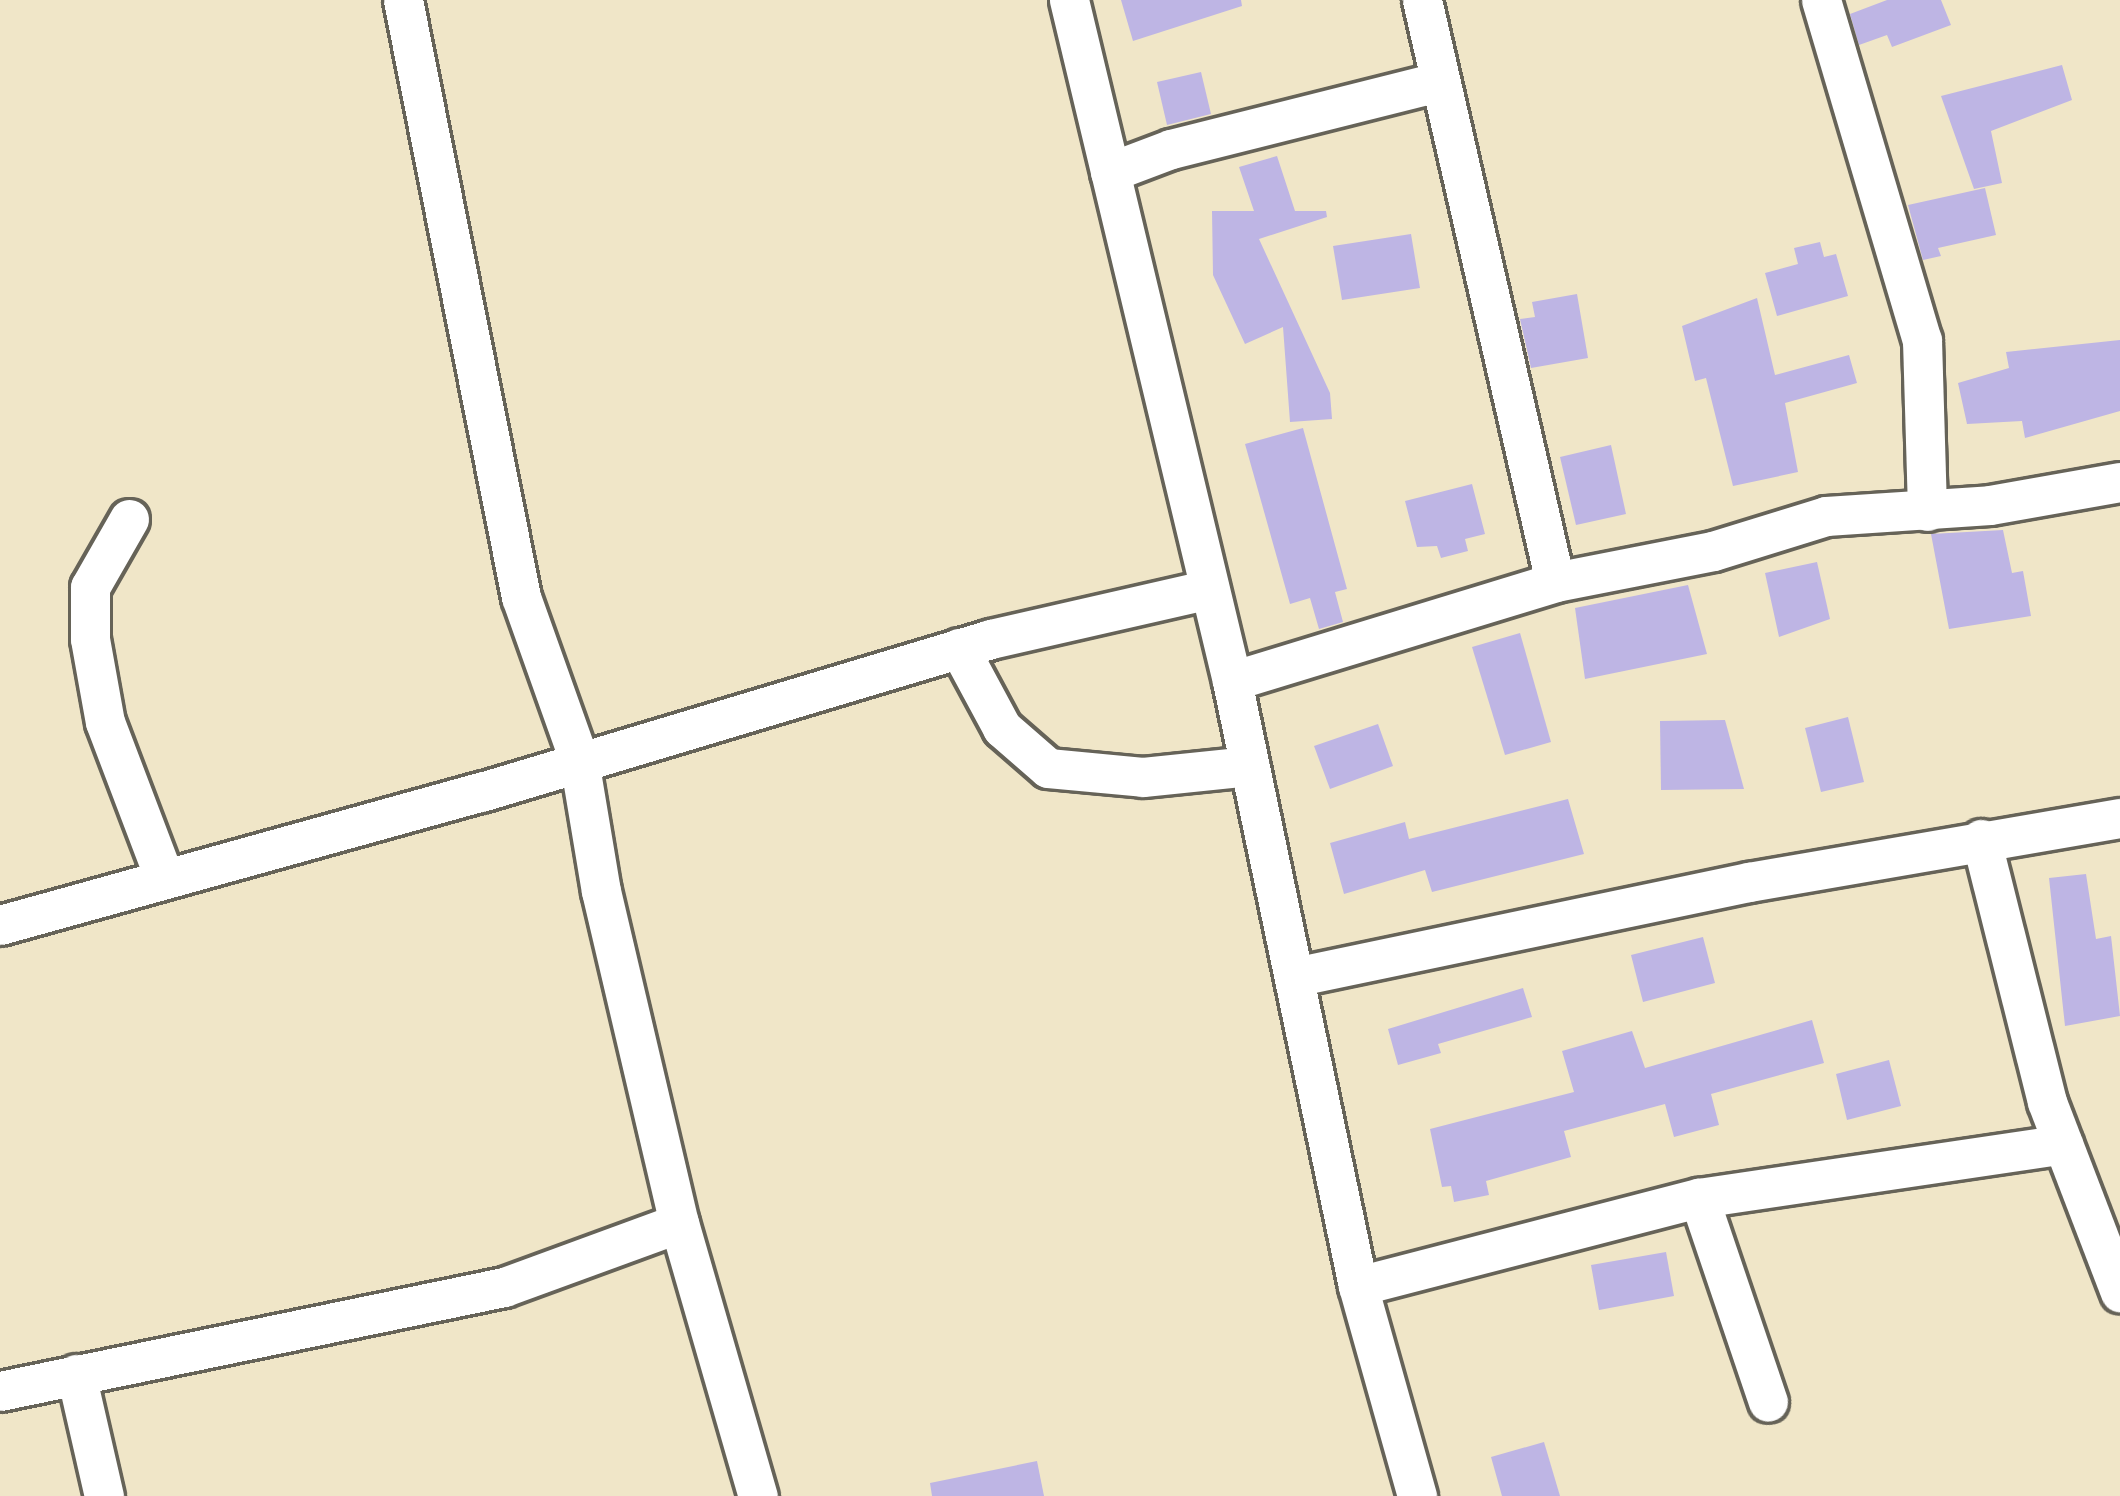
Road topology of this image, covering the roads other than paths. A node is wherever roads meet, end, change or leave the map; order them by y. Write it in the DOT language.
graph roads {
  1 [pos="403,0"];
  2 [pos="1069,0"];
  3 [pos="1422,0"];
  4 [pos="1821,0"];
  5 [pos="1438,82"];
  6 [pos="1110,172"];
  7 [pos="2120,482"];
  8 [pos="1927,511"];
  9 [pos="129,519"];
  10 [pos="1555,582"];
  11 [pos="1209,589"];
  12 [pos="959,648"];
  13 [pos="1232,681"];
  14 [pos="579,760"];
  15 [pos="1249,766"];
  16 [pos="2120,818"];
  17 [pos="1981,839"];
  18 [pos="164,877"];
  19 [pos="0,925"];
  20 [pos="1294,977"];
  21 [pos="2063,1144"];
  22 [pos="1699,1198"];
  23 [pos="679,1223"];
  24 [pos="1358,1286"];
  25 [pos="2120,1292"];
  26 [pos="76,1374"];
  27 [pos="0,1390"];
  28 [pos="1768,1402"];
  29 [pos="104,1496"];
  30 [pos="758,1496"];
  31 [pos="1417,1496"];
  1 -- 14 [label="street"];
  2 -- 6 [label="street"];
  3 -- 5 [label="street"];
  4 -- 8 [label="street"];
  5 -- 6 [label="street"];
  5 -- 10 [label="street"];
  6 -- 11 [label="street"];
  7 -- 8 [label="street"];
  8 -- 10 [label="street"];
  9 -- 18 [label="street"];
  10 -- 13 [label="street"];
  11 -- 12 [label="street"];
  11 -- 13 [label="street"];
  12 -- 14 [label="street"];
  12 -- 15 [label="street"];
  13 -- 15 [label="street"];
  14 -- 18 [label="street"];
  14 -- 23 [label="street"];
  15 -- 20 [label="street"];
  16 -- 17 [label="street"];
  17 -- 20 [label="street"];
  17 -- 21 [label="street"];
  18 -- 19 [label="street"];
  20 -- 24 [label="street"];
  21 -- 22 [label="street"];
  21 -- 25 [label="street"];
  22 -- 24 [label="street"];
  22 -- 28 [label="street"];
  23 -- 26 [label="street"];
  23 -- 30 [label="street"];
  24 -- 31 [label="street"];
  26 -- 27 [label="street"];
  26 -- 29 [label="street"];
}
